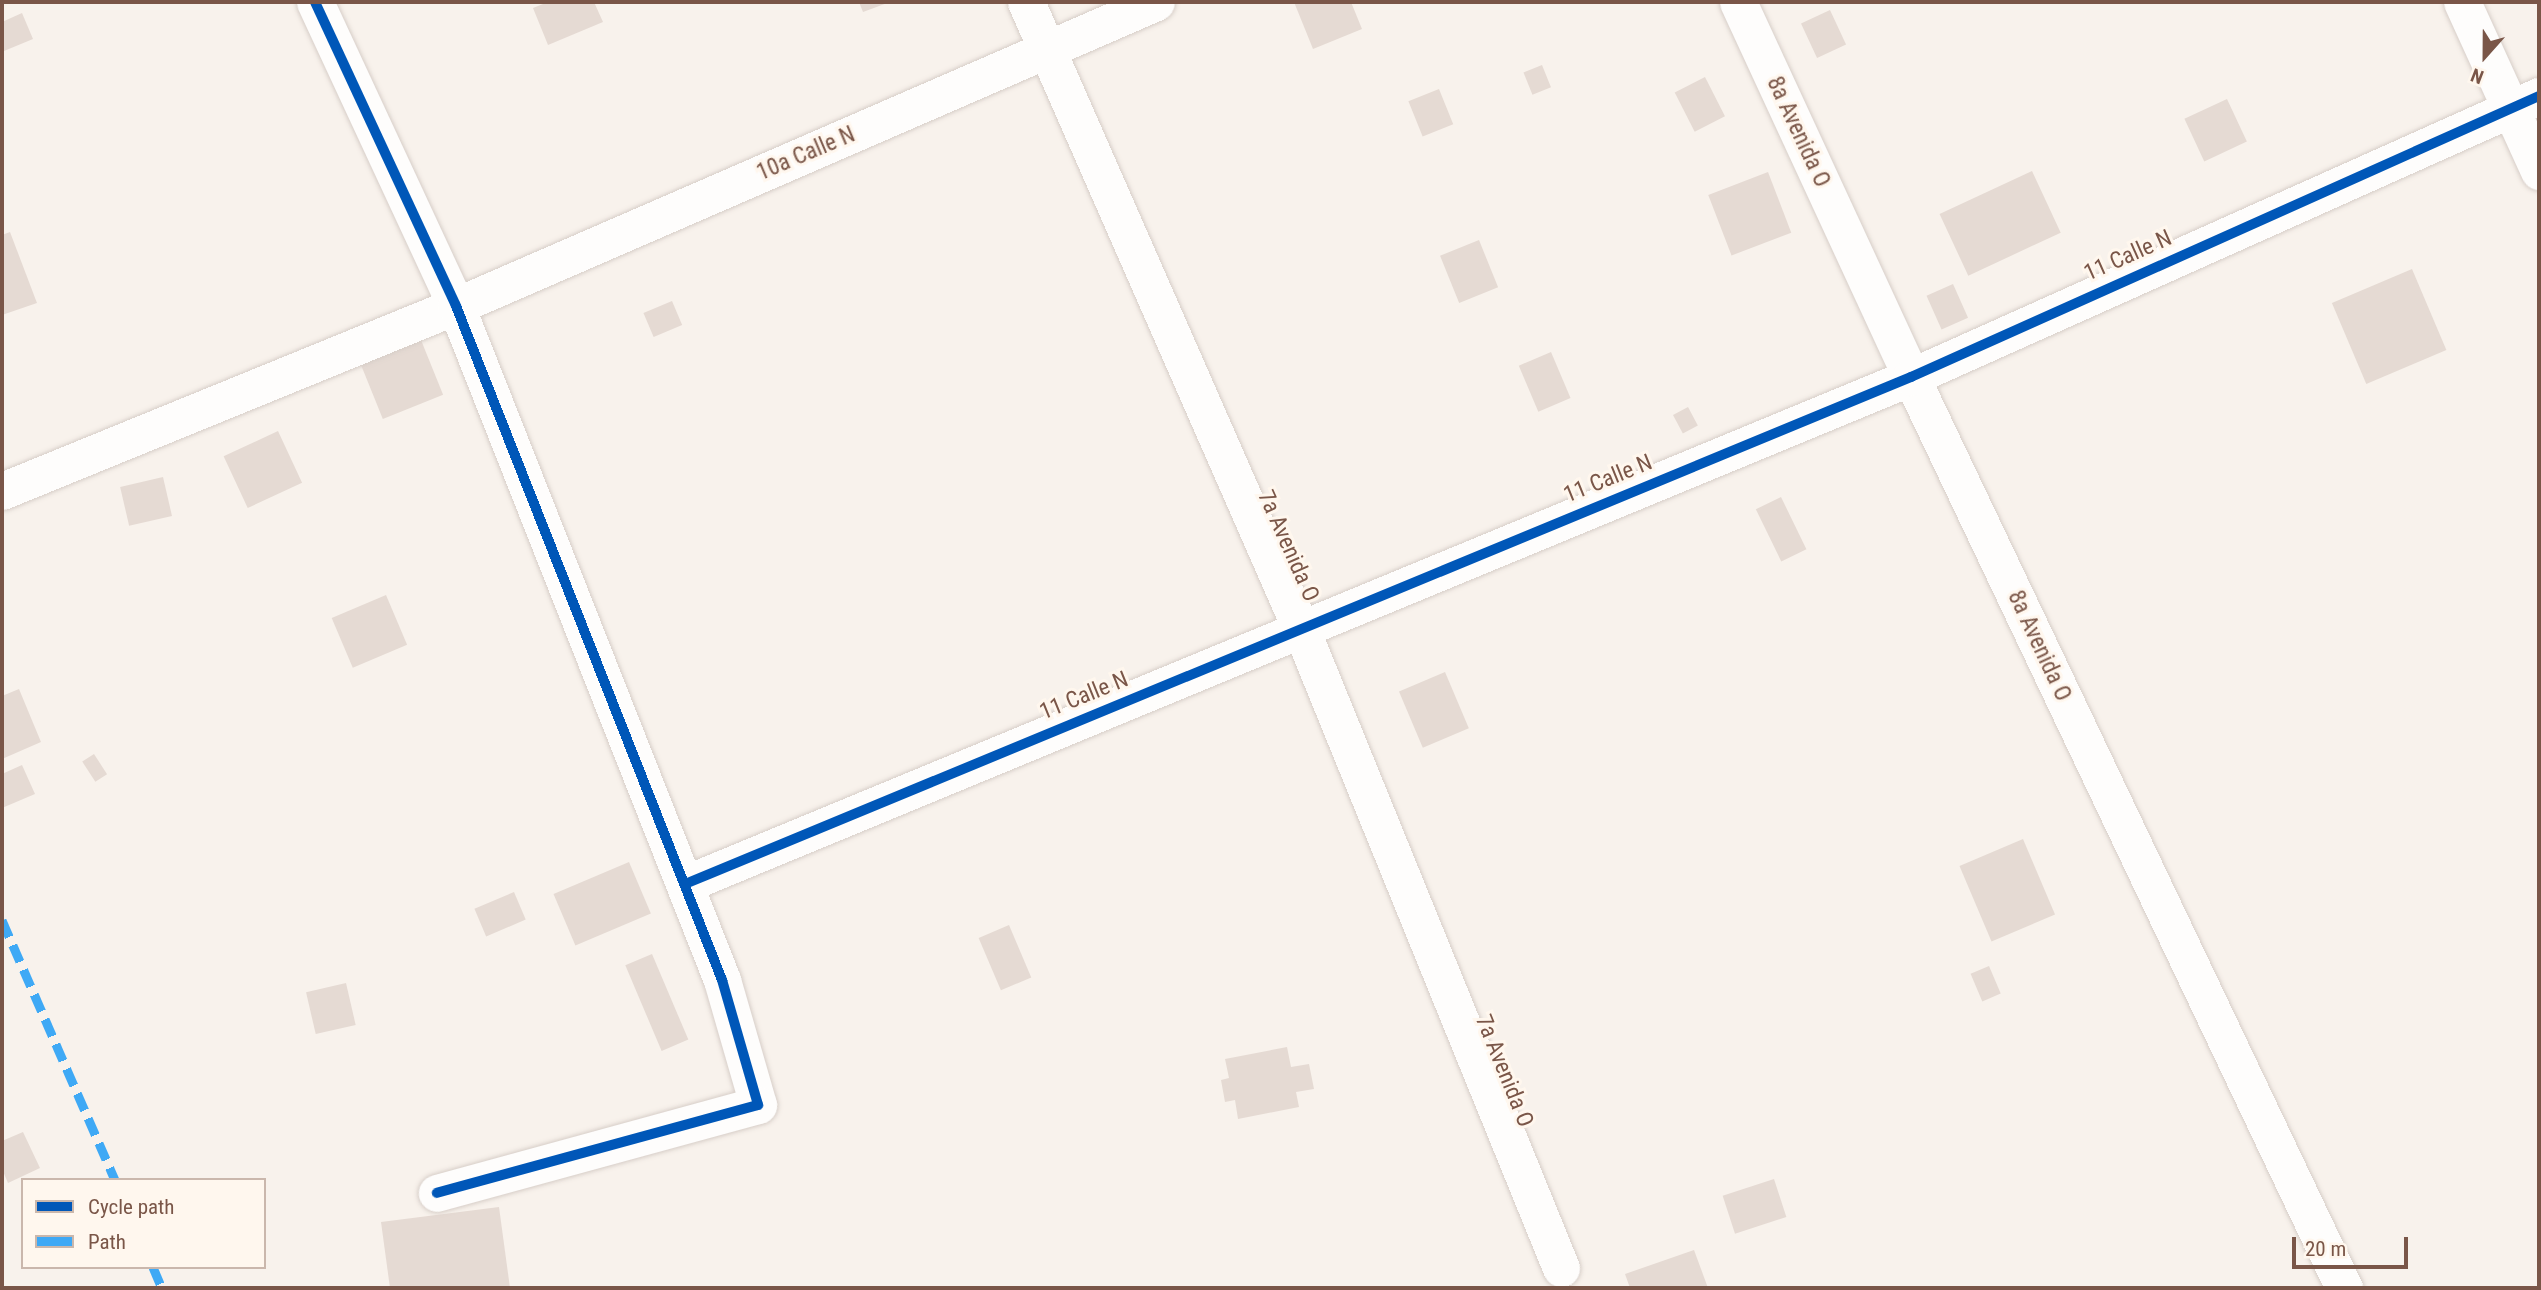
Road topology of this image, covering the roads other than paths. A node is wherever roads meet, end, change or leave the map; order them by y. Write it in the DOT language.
graph roads {
  1 [pos="315,2"];
  2 [pos="1026,2"];
  3 [pos="1156,2"];
  4 [pos="1738,2"];
  5 [pos="2462,2"];
  6 [pos="1049,49"];
  7 [pos="2524,102"];
  8 [pos="2539,171"];
  9 [pos="456,306"];
  10 [pos="1911,377"];
  11 [pos="2,491"];
  12 [pos="1301,629"];
  13 [pos="685,884"];
  14 [pos="437,1193"];
  15 [pos="1561,1268"];
  16 [pos="2344,1288"];
  1 -- 9 [label="street"];
  2 -- 6 [label="street, 7a Avenida O"];
  3 -- 6 [label="street, 10a Calle N"];
  4 -- 10 [label="street, 8a Avenida O"];
  5 -- 7 [label="street"];
  6 -- 9 [label="street, 10a Calle N"];
  6 -- 12 [label="street, 7a Avenida O"];
  7 -- 8 [label="street"];
  7 -- 10 [label="street, 11 Calle N"];
  9 -- 11 [label="street, 10a Calle N"];
  9 -- 13 [label="street"];
  10 -- 12 [label="street, 11 Calle N"];
  10 -- 16 [label="street, 8a Avenida O"];
  12 -- 13 [label="street, 11 Calle N"];
  12 -- 15 [label="street, 7a Avenida O"];
  13 -- 14 [label="street"];
}
